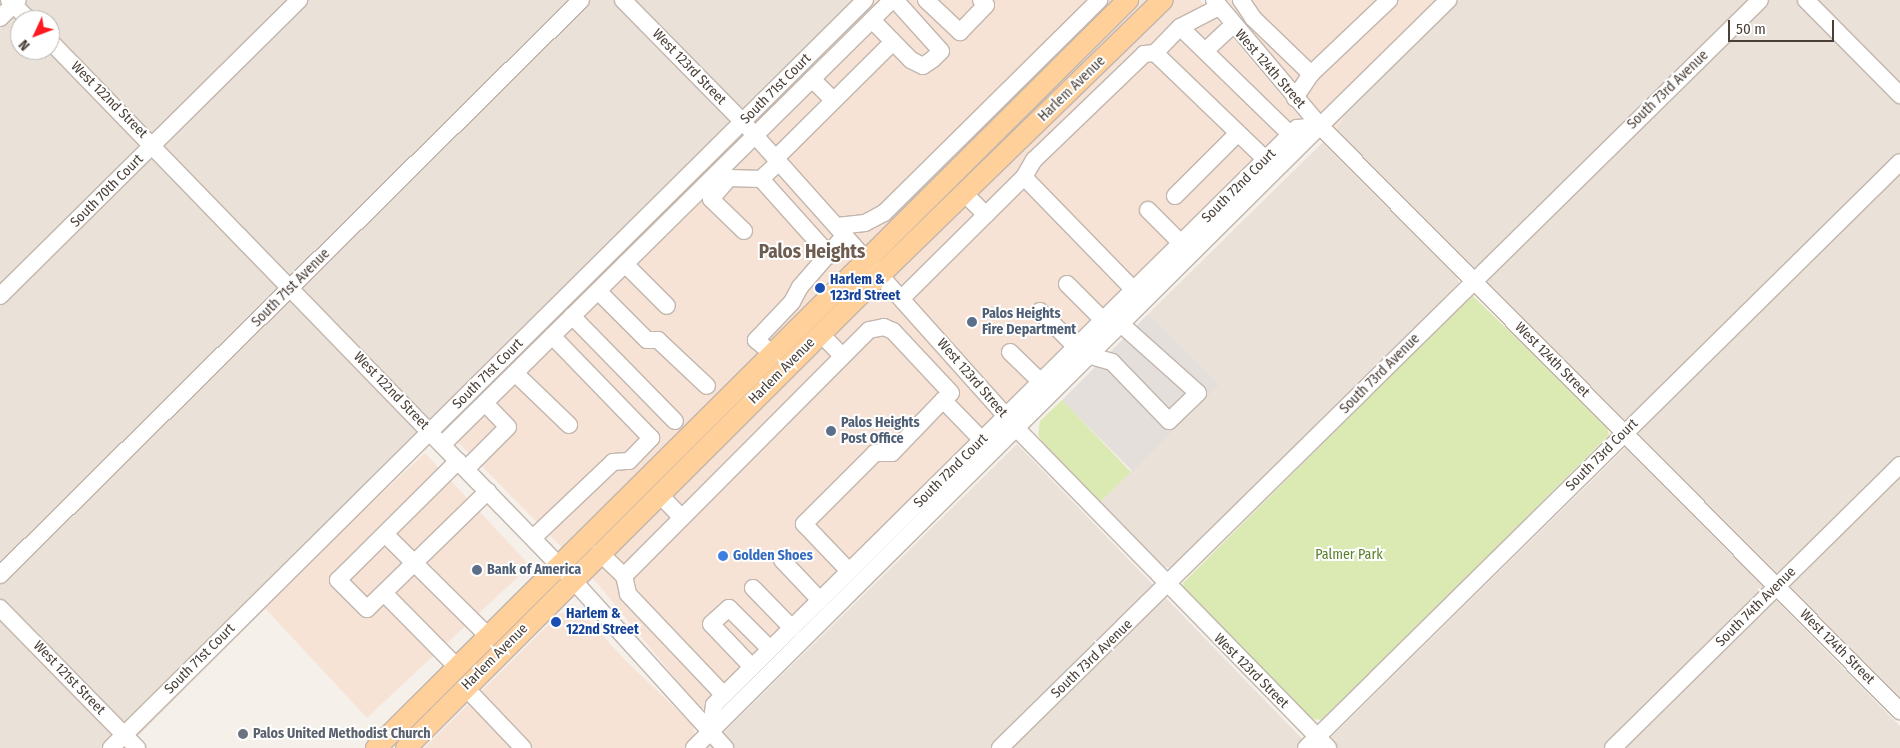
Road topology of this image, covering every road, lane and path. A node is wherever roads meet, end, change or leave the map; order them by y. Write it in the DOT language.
graph roads {
  1 [pos="299,0"];
  2 [pos="581,0"];
  3 [pos="624,0"];
  4 [pos="865,0"];
  5 [pos="894,0"];
  6 [pos="926,0"];
  7 [pos="981,0"];
  8 [pos="1099,0"];
  9 [pos="1128,0"];
  10 [pos="1163,0"];
  11 [pos="1241,0"];
  12 [pos="1388,0"];
  13 [pos="1448,0"];
  14 [pos="1760,0"];
  15 [pos="1806,0"];
  16 [pos="13,2"];
  17 [pos="1216,3"];
  18 [pos="0,18"];
  19 [pos="872,20"];
  20 [pos="1233,25"];
  21 [pos="1180,27"];
  22 [pos="1076,38"];
  23 [pos="894,42"];
  24 [pos="60,51"];
  25 [pos="1205,51"];
  26 [pos="1155,53"];
  27 [pos="1311,74"];
  28 [pos="812,79"];
  29 [pos="1900,95"];
  30 [pos="1295,98"];
  31 [pos="833,100"];
  32 [pos="743,122"];
  33 [pos="1320,126"];
  34 [pos="1238,133"];
  35 [pos="1290,134"];
  36 [pos="755,135"];
  37 [pos="154,145"];
  38 [pos="1265,159"];
  39 [pos="777,160"];
  40 [pos="1900,162"];
  41 [pos="1024,177"];
  42 [pos="761,178"];
  43 [pos="719,180"];
  44 [pos="964,193"];
  45 [pos="1174,196"];
  46 [pos="1148,210"];
  47 [pos="986,214"];
  48 [pos="841,230"];
  49 [pos="744,232"];
  50 [pos="1181,243"];
  51 [pos="830,256"];
  52 [pos="866,259"];
  53 [pos="625,264"];
  54 [pos="881,274"];
  55 [pos="1473,281"];
  56 [pos="1066,284"];
  57 [pos="292,286"];
  58 [pos="1134,290"];
  59 [pos="598,291"];
  60 [pos="0,296"];
  61 [pos="902,298"];
  62 [pos="667,306"];
  63 [pos="914,311"];
  64 [pos="1040,311"];
  65 [pos="572,316"];
  66 [pos="1104,320"];
  67 [pos="1119,328"];
  68 [pos="893,331"];
  69 [pos="820,333"];
  70 [pos="552,336"];
  71 [pos="1076,348"];
  72 [pos="1010,352"];
  73 [pos="772,354"];
  74 [pos="842,356"];
  75 [pos="1092,356"];
  76 [pos="515,372"];
  77 [pos="970,375"];
  78 [pos="1041,382"];
  79 [pos="707,386"];
  80 [pos="947,396"];
  81 [pos="484,403"];
  82 [pos="1006,417"];
  83 [pos="675,421"];
  84 [pos="569,425"];
  85 [pos="1018,430"];
  86 [pos="429,431"];
  87 [pos="1624,433"];
  88 [pos="982,440"];
  89 [pos="442,445"];
  90 [pos="462,465"];
  91 [pos="1900,465"];
  92 [pos="488,491"];
  93 [pos="659,494"];
  94 [pos="680,516"];
  95 [pos="385,534"];
  96 [pos="532,538"];
  97 [pos="600,552"];
  98 [pos="782,560"];
  99 [pos="415,563"];
  100 [pos="849,571"];
  101 [pos="566,573"];
  102 [pos="0,575"];
  103 [pos="624,576"];
  104 [pos="1167,586"];
  105 [pos="1777,586"];
  106 [pos="753,588"];
  107 [pos="384,593"];
  108 [pos="820,600"];
  109 [pos="0,608"];
  110 [pos="792,628"];
  111 [pos="489,637"];
  112 [pos="770,650"];
  113 [pos="752,667"];
  114 [pos="458,668"];
  115 [pos="465,688"];
  116 [pos="724,695"];
  117 [pos="1900,711"];
  118 [pos="710,732"];
  119 [pos="124,735"];
  120 [pos="1317,744"];
  121 [pos="522,747"];
  122 [pos="111,748"];
  123 [pos="137,748"];
  124 [pos="376,748"];
  125 [pos="406,748"];
  126 [pos="694,748"];
  127 [pos="726,748"];
  128 [pos="1000,748"];
  129 [pos="1613,748"];
  1 -- 37 [label="street, South 70th Court"];
  2 -- 57 [label="street, South 71st Avenue"];
  3 -- 32 [label="street, West 123rd Street"];
  4 -- 32 [label="street, South 71st Court"];
  5 -- 19 [label="street, South 71st Court"];
  5 -- 23 [label="street"];
  6 -- 7 [label="street"];
  8 -- 22 [label="street"];
  9 -- 22 [label="main road, Harlem Avenue"];
  10 -- 44 [label="main road, Harlem Avenue"];
  11 -- 27 [label="street"];
  12 -- 27 [label="street"];
  13 -- 33 [label="street, South 72nd Court"];
  14 -- 55 [label="street, South 73rd Avenue"];
  15 -- 29 [label="street"];
  16 -- 18 [label="street"];
  17 -- 20 [label="street, West 124th Street"];
  17 -- 21 [label="street"];
  19 -- 23 [label="street"];
  19 -- 28 [label="street, South 71st Court"];
  20 -- 25 [label="street"];
  20 -- 30 [label="street, West 124th Street"];
  21 -- 25 [label="street"];
  21 -- 26 [label="street"];
  22 -- 48 [label="street"];
  22 -- 52 [label="main road, Harlem Avenue"];
  23 -- 31 [label="street"];
  24 -- 37 [label="street, West 122nd Street"];
  25 -- 35 [label="street"];
  26 -- 34 [label="street"];
  26 -- 41 [label="street"];
  27 -- 30 [label="street"];
  28 -- 31 [label="street"];
  28 -- 36 [label="street, South 71st Court"];
  30 -- 33 [label="street, West 124th Street"];
  31 -- 39 [label="street"];
  32 -- 36 [label="street, West 123rd Street"];
  32 -- 86 [label="street, South 71st Court"];
  33 -- 35 [label="street, South 72nd Court"];
  33 -- 55 [label="street, West 124th Street"];
  33 -- 67 [label="street, South 72nd Court"];
  34 -- 38 [label="street"];
  34 -- 45 [label="street"];
  35 -- 38 [label="street, South 72nd Court"];
  36 -- 39 [label="street, West 123rd Street"];
  36 -- 43 [label="street, South 71st Court"];
  37 -- 57 [label="street, West 122nd Street"];
  37 -- 60 [label="street, South 70th Court"];
  38 -- 50 [label="street, South 72nd Court"];
  39 -- 42 [label="street"];
  39 -- 48 [label="street, West 123rd Street"];
  40 -- 87 [label="street, South 73rd Court"];
  41 -- 47 [label="street"];
  41 -- 58 [label="street"];
  42 -- 43 [label="street"];
  42 -- 51 [label="street"];
  43 -- 49 [label="street"];
  43 -- 53 [label="street, South 71st Court"];
  44 -- 47 [label="street"];
  44 -- 54 [label="main road, Harlem Avenue"];
  46 -- 50 [label="street"];
  47 -- 61 [label="street"];
  48 -- 51 [label="street"];
  48 -- 52 [label="street, West 123rd Street"];
  50 -- 58 [label="street, South 72nd Court"];
  51 -- 73 [label="street"];
  52 -- 54 [label="street, West 123rd Street"];
  52 -- 73 [label="main road, Harlem Avenue"];
  53 -- 59 [label="street, South 71st Court"];
  53 -- 62 [label="street"];
  54 -- 61 [label="street, West 123rd Street"];
  54 -- 69 [label="main road, Harlem Avenue"];
  55 -- 87 [label="street, West 124th Street"];
  55 -- 104 [label="street, South 73rd Avenue"];
  56 -- 66 [label="street"];
  57 -- 86 [label="street, West 122nd Street"];
  57 -- 102 [label="street, South 71st Avenue"];
  58 -- 66 [label="street, South 72nd Court"];
  59 -- 65 [label="street, South 71st Court"];
  59 -- 79 [label="street"];
  61 -- 63 [label="street, West 123rd Street"];
  63 -- 68 [label="street"];
  63 -- 77 [label="street, West 123rd Street"];
  64 -- 71 [label="street"];
  65 -- 70 [label="street, South 71st Court"];
  65 -- 83 [label="street"];
  66 -- 67 [label="street"];
  66 -- 71 [label="street, South 72nd Court"];
  67 -- 75 [label="street, South 72nd Court"];
  67 -- 75 [label="street"];
  68 -- 74 [label="street"];
  68 -- 80 [label="street"];
  69 -- 74 [label="street"];
  69 -- 93 [label="main road, Harlem Avenue"];
  70 -- 76 [label="street, South 71st Court"];
  70 -- 96 [label="street"];
  71 -- 78 [label="street, South 72nd Court"];
  72 -- 78 [label="street"];
  73 -- 101 [label="main road, Harlem Avenue"];
  74 -- 94 [label="street"];
  75 -- 85 [label="street, South 72nd Court"];
  76 -- 81 [label="street, South 71st Court"];
  76 -- 84 [label="street"];
  77 -- 80 [label="street"];
  77 -- 82 [label="street, West 123rd Street"];
  78 -- 82 [label="street, South 72nd Court"];
  80 -- 88 [label="street"];
  80 -- 100 [label="street"];
  81 -- 89 [label="street, South 71st Court"];
  81 -- 90 [label="street"];
  82 -- 85 [label="street, West 123rd Street"];
  82 -- 88 [label="street, South 72nd Court"];
  85 -- 104 [label="street, West 123rd Street"];
  85 -- 118 [label="street, South 72nd Court"];
  86 -- 89 [label="street, West 122nd Street"];
  86 -- 119 [label="street, South 71st Court"];
  87 -- 105 [label="street, West 124th Street"];
  87 -- 120 [label="street, South 73rd Court"];
  88 -- 100 [label="street, South 72nd Court"];
  89 -- 90 [label="street, West 122nd Street"];
  90 -- 92 [label="street, West 122nd Street"];
  90 -- 95 [label="street"];
  91 -- 105 [label="street, South 74th Avenue"];
  92 -- 96 [label="street, West 122nd Street"];
  92 -- 99 [label="street"];
  93 -- 94 [label="street"];
  93 -- 97 [label="main road, Harlem Avenue"];
  94 -- 103 [label="street"];
  95 -- 99 [label="street"];
  95 -- 107 [label="street"];
  96 -- 101 [label="street, West 122nd Street"];
  97 -- 101 [label="main road, Harlem Avenue"];
  97 -- 103 [label="street"];
  98 -- 108 [label="street"];
  99 -- 107 [label="street"];
  99 -- 111 [label="street"];
  100 -- 108 [label="street, South 72nd Court"];
  101 -- 111 [label="main road, Harlem Avenue"];
  101 -- 115 [label="main road, Harlem Avenue"];
  101 -- 118 [label="street, West 122nd Street"];
  103 -- 116 [label="street"];
  104 -- 120 [label="street, West 123rd Street"];
  104 -- 128 [label="street, South 73rd Avenue"];
  105 -- 117 [label="street, West 124th Street"];
  105 -- 129 [label="street, South 74th Avenue"];
  106 -- 110 [label="street"];
  107 -- 114 [label="street"];
  108 -- 110 [label="street, South 72nd Court"];
  109 -- 119 [label="street, West 121st Street"];
  110 -- 112 [label="street, South 72nd Court"];
  111 -- 114 [label="main road, Harlem Avenue"];
  112 -- 113 [label="street, South 72nd Court"];
  112 -- 113 [label="street"];
  113 -- 116 [label="street, South 72nd Court"];
  114 -- 124 [label="main road, Harlem Avenue"];
  115 -- 121 [label="street"];
  115 -- 125 [label="main road, Harlem Avenue"];
  116 -- 118 [label="street, South 72nd Court"];
  118 -- 126 [label="street, South 72nd Court"];
  118 -- 127 [label="street, West 122nd Street"];
  119 -- 122 [label="street, South 71st Court"];
  119 -- 123 [label="street, West 121st Street"];
}
